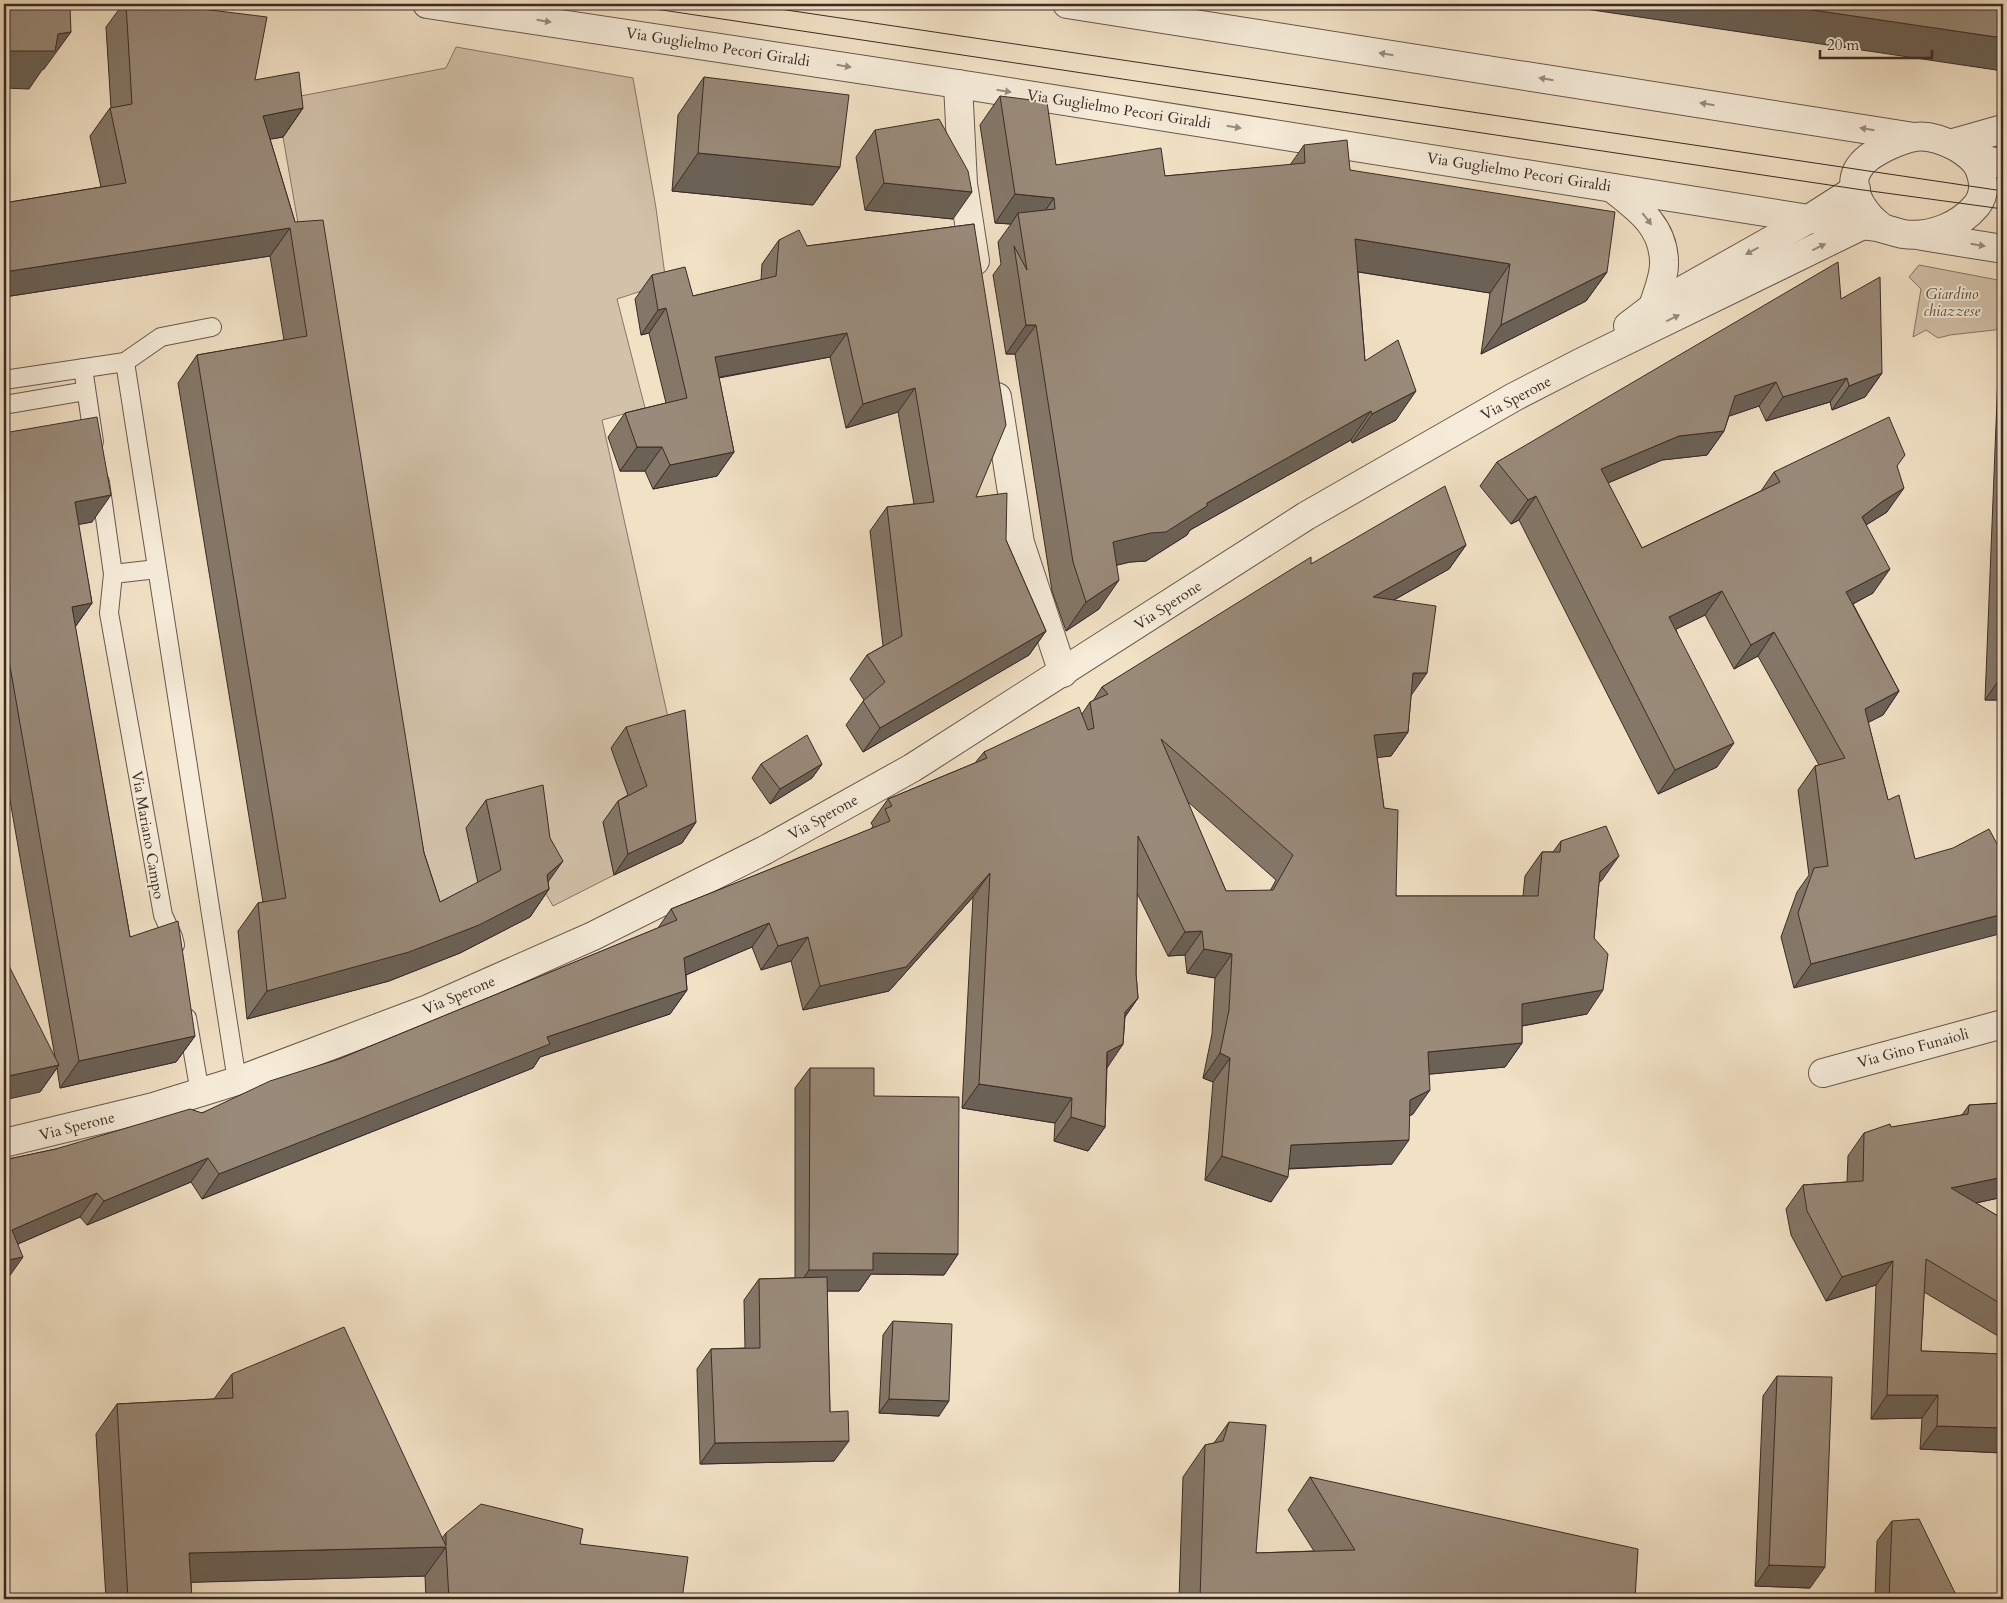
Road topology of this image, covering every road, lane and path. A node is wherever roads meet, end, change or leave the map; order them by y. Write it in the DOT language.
graph roads {
  1 [pos="427,4"];
  2 [pos="1067,4"];
  3 [pos="1132,9"];
  4 [pos="958,84"];
  5 [pos="2003,129"];
  6 [pos="1915,137"];
  7 [pos="1961,151"];
  8 [pos="2003,164"];
  9 [pos="2003,169"];
  10 [pos="1611,187"];
  11 [pos="1984,188"];
  12 [pos="1856,189"];
  13 [pos="1809,218"];
  14 [pos="1873,227"];
  15 [pos="1918,235"];
  16 [pos="2003,249"];
  17 [pos="979,281"];
  18 [pos="1653,307"];
  19 [pos="212,327"];
  20 [pos="126,362"];
  21 [pos="1582,362"];
  22 [pos="82,368"];
  23 [pos="992,369"];
  24 [pos="4,380"];
  25 [pos="86,391"];
  26 [pos="4,405"];
  27 [pos="157,569"];
  28 [pos="114,574"];
  29 [pos="1063,673"];
  30 [pos="178,966"];
  31 [pos="185,1005"];
  32 [pos="2003,1024"];
  33 [pos="1823,1073"];
  34 [pos="237,1081"];
  35 [pos="200,1093"];
  36 [pos="4,1143"];
  1 -- 4 [label="street, Via Guglielmo Pecori Giraldi, one-way"];
  2 -- 3 [label="street"];
  6 -- 3 [label="street, one-way"];
  4 -- 10 [label="street, Via Guglielmo Pecori Giraldi, one-way"];
  4 -- 17 [label="street"];
  5 -- 7 [label="street"];
  6 -- 7 [label="street"];
  6 -- 12 [label="street"];
  7 -- 8 [label="street"];
  7 -- 11 [label="street"];
  9 -- 11 [label="street"];
  10 -- 13 [label="street, Via Guglielmo Pecori Giraldi"];
  10 -- 18 [label="street, one-way"];
  11 -- 15 [label="street"];
  12 -- 13 [label="street"];
  12 -- 14 [label="street"];
  13 -- 14 [label="street, Via Guglielmo Pecori Giraldi"];
  13 -- 18 [label="street, one-way"];
  14 -- 15 [label="street"];
  21 -- 14 [label="street, one-way"];
  15 -- 16 [label="street, one-way"];
  18 -- 21 [label="street"];
  19 -- 20 [label="lane"];
  20 -- 22 [label="lane"];
  20 -- 27 [label="lane"];
  21 -- 29 [label="street, Via Sperone"];
  22 -- 24 [label="lane"];
  22 -- 25 [label="lane, Via Mariano Campo"];
  23 -- 29 [label="street"];
  25 -- 26 [label="lane"];
  25 -- 28 [label="lane, Via Mariano Campo"];
  27 -- 28 [label="lane"];
  27 -- 34 [label="lane"];
  28 -- 30 [label="lane, Via Mariano Campo"];
  29 -- 34 [label="street, Via Sperone"];
  31 -- 35 [label="lane"];
  32 -- 33 [label="street, Via Gino Funaioli"];
  34 -- 35 [label="street, Via Sperone"];
  35 -- 36 [label="street, Via Sperone"];
}
